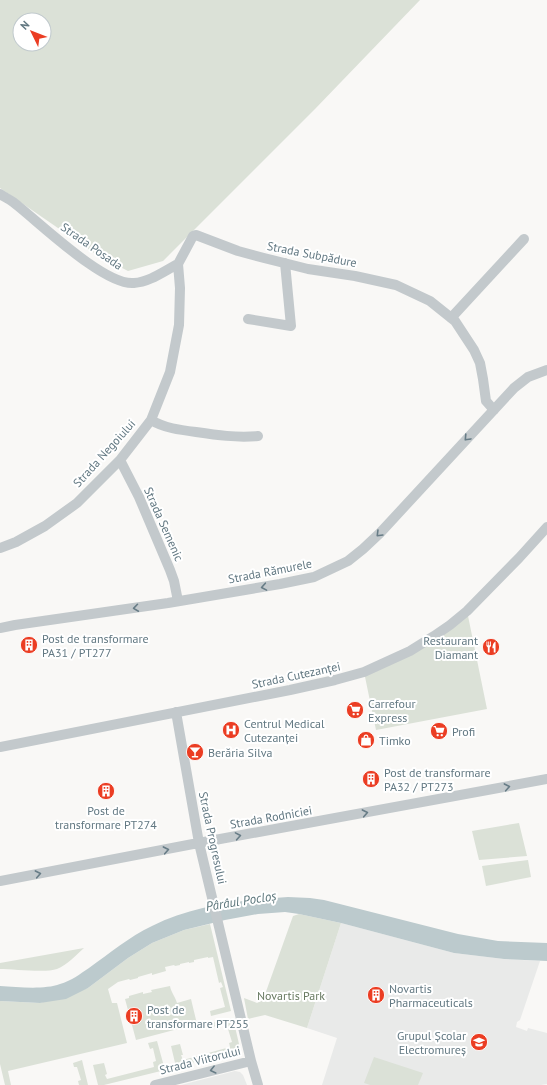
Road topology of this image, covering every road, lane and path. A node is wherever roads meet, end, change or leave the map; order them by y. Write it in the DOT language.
graph roads {
  1 [pos="0,194"];
  2 [pos="524,239"];
  3 [pos="285,263"];
  4 [pos="178,264"];
  5 [pos="451,318"];
  6 [pos="248,319"];
  7 [pos="547,370"];
  8 [pos="494,410"];
  9 [pos="151,420"];
  10 [pos="258,436"];
  11 [pos="120,460"];
  12 [pos="547,527"];
  13 [pos="0,548"];
  14 [pos="178,602"];
  15 [pos="0,628"];
  16 [pos="176,712"];
  17 [pos="0,747"];
  18 [pos="547,779"];
  19 [pos="199,843"];
  20 [pos="0,881"];
  21 [pos="251,1061"];
  22 [pos="155,1085"];
  23 [pos="258,1085"];
  1 -- 4 [label="street, Strada Posada"];
  2 -- 5 [label="street"];
  3 -- 4 [label="street, Strada Subpădure"];
  3 -- 5 [label="street, Strada Subpădure"];
  3 -- 6 [label="street"];
  4 -- 9 [label="street, Strada Negoiului"];
  5 -- 8 [label="street, Strada Subpădure"];
  7 -- 8 [label="street, Strada Rămurele"];
  8 -- 14 [label="street, Strada Rămurele, one-way"];
  9 -- 10 [label="street"];
  9 -- 11 [label="street, Strada Negoiului"];
  11 -- 13 [label="street, Strada Negoiului"];
  11 -- 14 [label="street, Strada Semenic"];
  12 -- 16 [label="street, Strada Cutezanței"];
  14 -- 15 [label="street, Strada Rămurele, one-way"];
  16 -- 17 [label="street, Strada Cutezanței"];
  16 -- 19 [label="street, Strada Progresului"];
  19 -- 18 [label="street, Strada Rodniciei, one-way"];
  20 -- 19 [label="street, Strada Rodniciei, one-way"];
  19 -- 21 [label="street, Strada Progresului"];
  21 -- 22 [label="street, Strada Viitorului, one-way"];
  21 -- 23 [label="street, Strada Progresului"];
}
